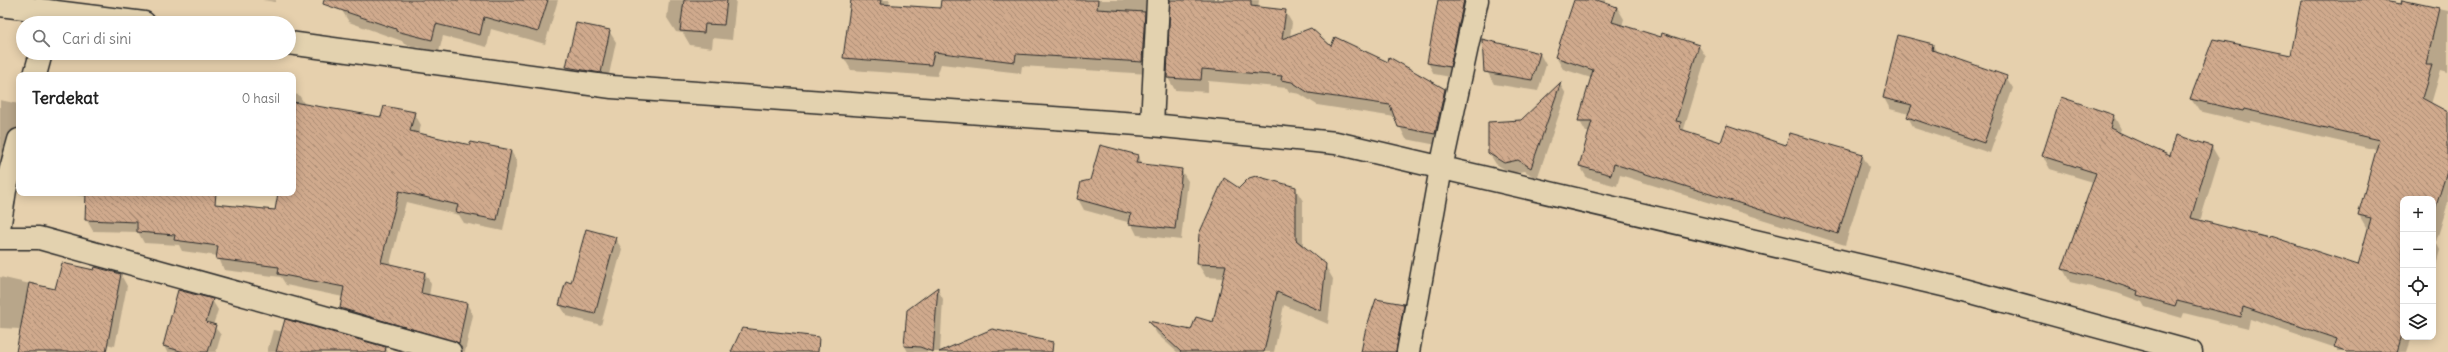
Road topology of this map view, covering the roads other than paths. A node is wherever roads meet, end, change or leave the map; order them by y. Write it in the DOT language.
graph roads {
  1 [pos="1158,0"];
  2 [pos="1477,0"];
  3 [pos="5,4"];
  4 [pos="47,16"];
  5 [pos="296,44"];
  6 [pos="39,60"];
  7 [pos="36,72"];
  8 [pos="1152,125"];
  9 [pos="16,152"];
  10 [pos="1441,168"];
  11 [pos="0,223"];
  12 [pos="0,238"];
  13 [pos="450,352"];
  14 [pos="1408,352"];
  15 [pos="2191,352"];
  1 -- 8 [label="street"];
  2 -- 10 [label="street"];
  3 -- 4 [label="street"];
  5 -- 8 [label="street"];
  6 -- 7 [label="street"];
  8 -- 10 [label="street"];
  9 -- 11 [label="street"];
  10 -- 14 [label="street"];
  10 -- 15 [label="street"];
  12 -- 13 [label="street"];
}
